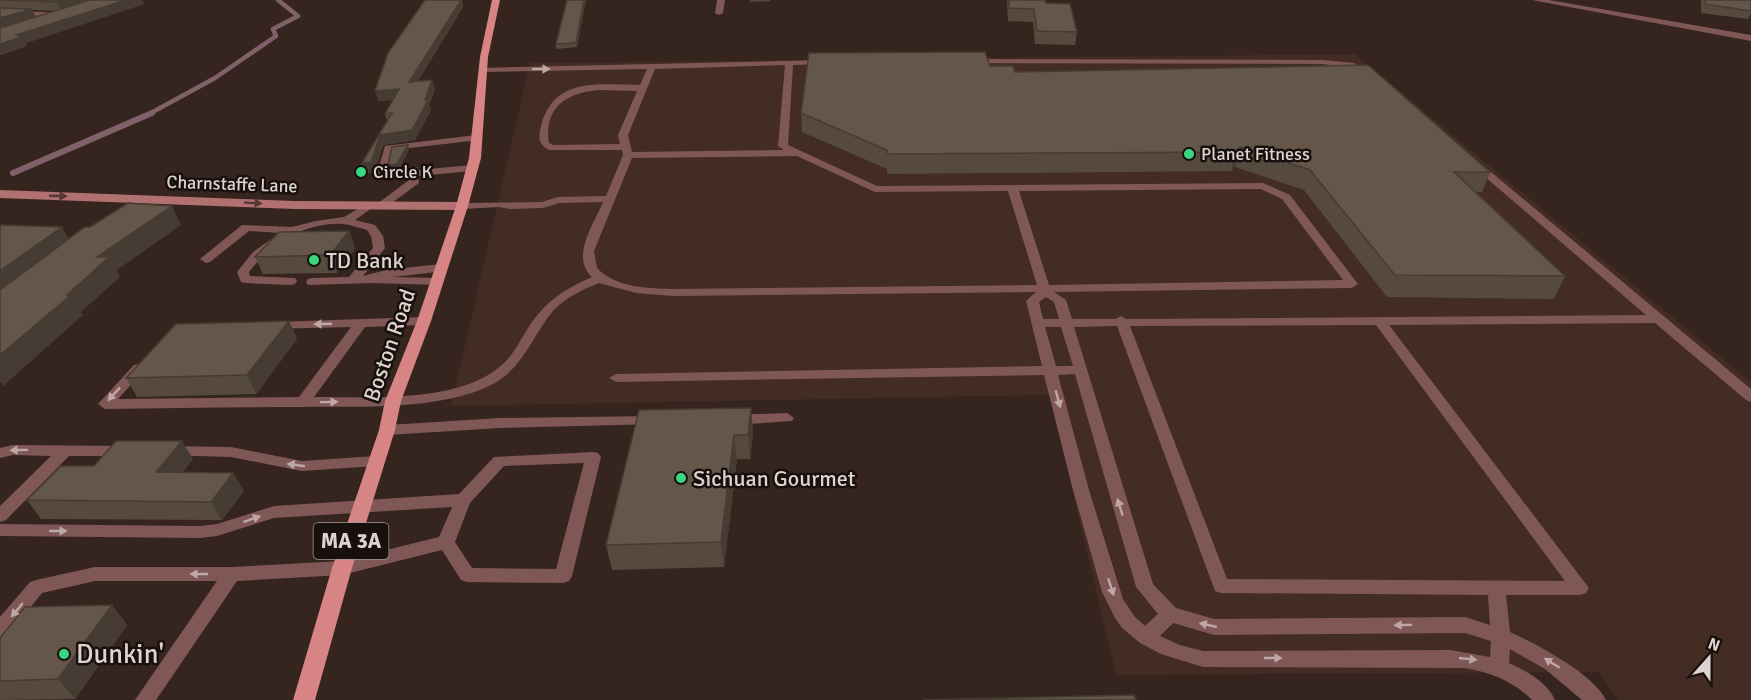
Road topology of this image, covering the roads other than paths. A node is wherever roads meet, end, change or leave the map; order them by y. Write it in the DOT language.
graph roads {
  1 [pos="496,0"];
  2 [pos="722,0"];
  3 [pos="1536,0"];
  4 [pos="0,12"];
  5 [pos="719,13"];
  6 [pos="66,14"];
  7 [pos="30,25"];
  8 [pos="1751,38"];
  9 [pos="960,61"];
  10 [pos="833,62"];
  11 [pos="789,63"];
  12 [pos="651,69"];
  13 [pos="483,70"];
  14 [pos="1378,83"];
  15 [pos="641,88"];
  16 [pos="476,138"];
  17 [pos="626,151"];
  18 [pos="798,153"];
  19 [pos="1469,159"];
  20 [pos="472,168"];
  21 [pos="413,171"];
  22 [pos="1013,189"];
  23 [pos="0,194"];
  24 [pos="145,199"];
  25 [pos="608,199"];
  26 [pos="368,206"];
  27 [pos="381,206"];
  28 [pos="462,206"];
  29 [pos="127,213"];
  30 [pos="347,222"];
  31 [pos="290,230"];
  32 [pos="206,259"];
  33 [pos="439,275"];
  34 [pos="600,278"];
  35 [pos="291,281"];
  36 [pos="352,281"];
  37 [pos="312,282"];
  38 [pos="1044,289"];
  39 [pos="1660,319"];
  40 [pos="1121,320"];
  41 [pos="1379,320"];
  42 [pos="424,321"];
  43 [pos="1066,321"];
  44 [pos="1038,322"];
  45 [pos="361,323"];
  46 [pos="257,326"];
  47 [pos="152,354"];
  48 [pos="1081,370"];
  49 [pos="1051,371"];
  50 [pos="616,378"];
  51 [pos="1751,397"];
  52 [pos="393,401"];
  53 [pos="303,402"];
  54 [pos="787,418"];
  55 [pos="719,420"];
  56 [pos="673,421"];
  57 [pos="387,430"];
  58 [pos="65,451"];
  59 [pos="0,453"];
  60 [pos="376,461"];
  61 [pos="463,500"];
  62 [pos="364,505"];
  63 [pos="0,516"];
  64 [pos="0,530"];
  65 [pos="446,542"];
  66 [pos="342,568"];
  67 [pos="232,574"];
  68 [pos="1496,587"];
  69 [pos="1170,614"];
  70 [pos="0,630"];
  71 [pos="1502,637"];
  72 [pos="1147,638"];
  73 [pos="1499,667"];
  74 [pos="144,700"];
  75 [pos="304,700"];
  76 [pos="1545,700"];
  77 [pos="1596,700"];
  1 -- 13 [label="main road, Boston Road / MA 3A"];
  2 -- 5 [label="street"];
  3 -- 8 [label="street"];
  4 -- 6 [label="street"];
  6 -- 7 [label="main road"];
  9 -- 14 [label="lane"];
  10 -- 11 [label="lane"];
  11 -- 12 [label="lane"];
  11 -- 18 [label="lane"];
  13 -- 12 [label="lane, one-way"];
  12 -- 15 [label="lane"];
  13 -- 16 [label="main road, Boston Road / MA 3A"];
  15 -- 17 [label="lane"];
  15 -- 17 [label="lane"];
  16 -- 20 [label="main road, Boston Road / MA 3A"];
  16 -- 21 [label="lane"];
  17 -- 18 [label="lane"];
  17 -- 25 [label="lane"];
  18 -- 22 [label="lane"];
  19 -- 39 [label="lane"];
  20 -- 21 [label="lane"];
  20 -- 28 [label="main road, Boston Road / MA 3A"];
  21 -- 27 [label="lane"];
  22 -- 38 [label="lane"];
  22 -- 38 [label="lane"];
  23 -- 24 [label="main road, Charnstaffe Lane, one-way"];
  24 -- 26 [label="main road, Charnstaffe Lane, one-way"];
  24 -- 29 [label="street"];
  25 -- 28 [label="lane"];
  25 -- 34 [label="lane"];
  26 -- 27 [label="main road, Charnstaffe Lane"];
  26 -- 30 [label="lane"];
  27 -- 28 [label="main road, Charnstaffe Lane"];
  28 -- 33 [label="main road, Boston Road / MA 3A"];
  30 -- 31 [label="lane"];
  30 -- 36 [label="lane"];
  31 -- 32 [label="lane"];
  31 -- 35 [label="lane"];
  33 -- 36 [label="lane"];
  33 -- 42 [label="main road, Boston Road / MA 3A"];
  34 -- 38 [label="lane"];
  34 -- 52 [label="lane"];
  36 -- 37 [label="lane"];
  38 -- 43 [label="lane"];
  38 -- 44 [label="lane"];
  39 -- 41 [label="lane"];
  39 -- 51 [label="lane"];
  40 -- 41 [label="lane"];
  40 -- 43 [label="lane"];
  40 -- 68 [label="lane"];
  41 -- 68 [label="lane"];
  42 -- 45 [label="lane"];
  42 -- 52 [label="main road, Boston Road / MA 3A"];
  43 -- 44 [label="lane"];
  43 -- 48 [label="lane"];
  44 -- 49 [label="lane"];
  45 -- 46 [label="lane, one-way"];
  45 -- 53 [label="lane"];
  47 -- 53 [label="lane, one-way"];
  48 -- 49 [label="lane"];
  69 -- 48 [label="lane, one-way"];
  49 -- 50 [label="lane"];
  49 -- 72 [label="lane, one-way"];
  53 -- 52 [label="lane, one-way"];
  52 -- 57 [label="main road, Boston Road / MA 3A"];
  54 -- 55 [label="lane"];
  56 -- 57 [label="lane"];
  57 -- 60 [label="main road, Boston Road / MA 3A"];
  58 -- 59 [label="lane, one-way"];
  60 -- 58 [label="lane, one-way"];
  58 -- 63 [label="lane"];
  60 -- 62 [label="main road, Boston Road / MA 3A"];
  61 -- 62 [label="lane"];
  61 -- 65 [label="lane"];
  61 -- 65 [label="lane"];
  64 -- 62 [label="lane, one-way"];
  62 -- 66 [label="main road, Boston Road / MA 3A"];
  65 -- 66 [label="lane"];
  66 -- 67 [label="lane"];
  66 -- 75 [label="main road, Boston Road / MA 3A"];
  67 -- 70 [label="lane, one-way"];
  67 -- 74 [label="lane"];
  68 -- 71 [label="lane"];
  71 -- 69 [label="lane, one-way"];
  69 -- 72 [label="lane"];
  71 -- 73 [label="lane"];
  77 -- 71 [label="lane, one-way"];
  72 -- 73 [label="lane, one-way"];
  73 -- 76 [label="lane"];
}
